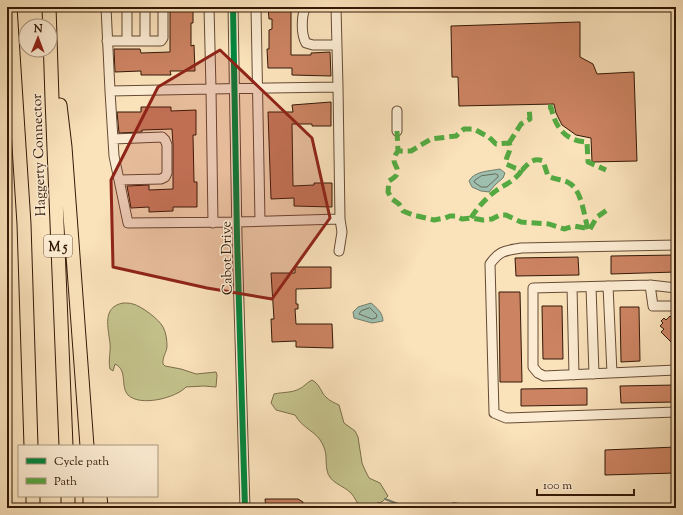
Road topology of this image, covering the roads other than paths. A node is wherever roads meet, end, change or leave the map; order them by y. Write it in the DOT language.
graph roads {
  1 [pos="10,7"];
  2 [pos="49,7"];
  3 [pos="106,7"];
  4 [pos="126,7"];
  5 [pos="145,7"];
  6 [pos="163,7"];
  7 [pos="209,7"];
  8 [pos="233,7"];
  9 [pos="256,7"];
  10 [pos="306,7"];
  11 [pos="336,7"];
  12 [pos="50,18"];
  13 [pos="107,41"];
  14 [pos="127,41"];
  15 [pos="145,41"];
  16 [pos="337,45"];
  17 [pos="51,58"];
  18 [pos="53,58"];
  19 [pos="338,87"];
  20 [pos="211,89"];
  21 [pos="235,89"];
  22 [pos="256,89"];
  23 [pos="110,91"];
  24 [pos="397,111"];
  25 [pos="397,131"];
  26 [pos="113,139"];
  27 [pos="119,180"];
  28 [pos="340,219"];
  29 [pos="260,221"];
  30 [pos="237,222"];
  31 [pos="213,223"];
  32 [pos="676,245"];
  33 [pos="339,251"];
  34 [pos="650,285"];
  35 [pos="608,286"];
  36 [pos="572,287"];
  37 [pos="591,287"];
  38 [pos="676,288"];
  39 [pos="676,306"];
  40 [pos="80,346"];
  41 [pos="676,370"];
  42 [pos="612,373"];
  43 [pos="594,374"];
  44 [pos="574,375"];
  45 [pos="676,412"];
  46 [pos="31,445"];
  47 [pos="66,445"];
  48 [pos="87,445"];
  49 [pos="95,445"];
  50 [pos="33,497"];
  51 [pos="68,497"];
  52 [pos="90,497"];
  53 [pos="100,497"];
  54 [pos="33,508"];
  55 [pos="68,508"];
  56 [pos="90,508"];
  57 [pos="102,508"];
  58 [pos="245,508"];
  1 -- 46 [label="highway, Haggerty Connector / M 5"];
  2 -- 12 [label="highway, Haggerty Connector / M 5"];
  3 -- 13 [label="street"];
  4 -- 14 [label="street"];
  5 -- 15 [label="street"];
  6 -- 15 [label="street"];
  7 -- 20 [label="street"];
  8 -- 21 [label="street, Cabot Drive"];
  9 -- 22 [label="street"];
  10 -- 16 [label="street"];
  11 -- 16 [label="street"];
  13 -- 14 [label="street"];
  13 -- 23 [label="street"];
  14 -- 15 [label="street"];
  16 -- 19 [label="street"];
  17 -- 47 [label="highway, Haggerty Connector / M 5"];
  18 -- 40 [label="highway"];
  19 -- 22 [label="street"];
  19 -- 28 [label="street"];
  20 -- 21 [label="street"];
  20 -- 23 [label="street"];
  20 -- 31 [label="street"];
  21 -- 22 [label="street"];
  21 -- 30 [label="street, Cabot Drive"];
  22 -- 29 [label="street"];
  23 -- 26 [label="street"];
  24 -- 25 [label="street"];
  26 -- 27 [label="street"];
  26 -- 27 [label="street"];
  27 -- 31 [label="street"];
  28 -- 29 [label="street"];
  28 -- 33 [label="street"];
  29 -- 30 [label="street"];
  30 -- 31 [label="street"];
  30 -- 58 [label="street, Cabot Drive"];
  32 -- 45 [label="street"];
  34 -- 35 [label="street"];
  34 -- 38 [label="street"];
  34 -- 39 [label="street"];
  35 -- 37 [label="street"];
  35 -- 42 [label="street"];
  36 -- 37 [label="street"];
  36 -- 44 [label="street"];
  36 -- 44 [label="street"];
  37 -- 43 [label="street"];
  40 -- 48 [label="highway"];
  40 -- 49 [label="highway"];
  41 -- 42 [label="street"];
  42 -- 43 [label="street"];
  43 -- 44 [label="street"];
  50 -- 54 [label="highway"];
  51 -- 55 [label="highway"];
  52 -- 56 [label="highway"];
  53 -- 57 [label="highway"];
}
